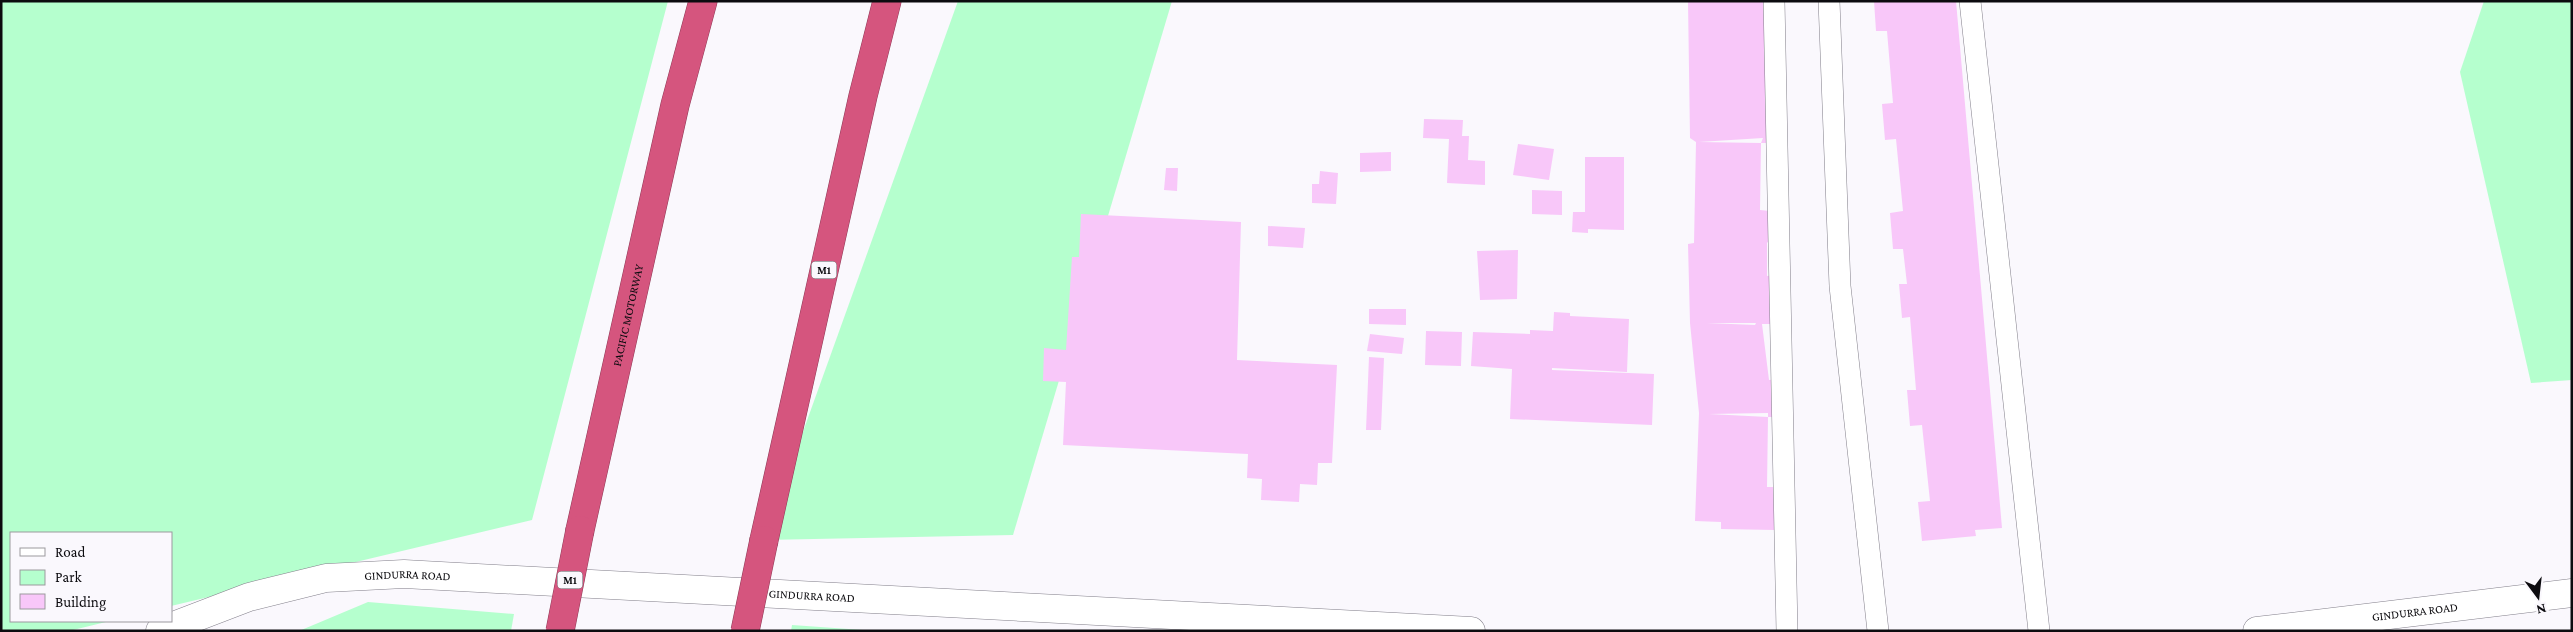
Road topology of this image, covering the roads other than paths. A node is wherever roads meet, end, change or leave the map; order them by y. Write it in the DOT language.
graph roads {
  1 [pos="703,1"];
  2 [pos="888,1"];
  3 [pos="1774,1"];
  4 [pos="1829,1"];
  5 [pos="1970,1"];
  6 [pos="2572,593"];
  7 [pos="160,631"];
  8 [pos="560,631"];
  9 [pos="746,631"];
  10 [pos="1471,631"];
  11 [pos="1787,631"];
  12 [pos="1878,631"];
  13 [pos="2039,631"];
  14 [pos="2257,631"];
  1 -- 8 [label="highway, PACIFIC MOTORWAY / M1, bridge"];
  2 -- 9 [label="highway, M1, bridge"];
  3 -- 11 [label="lane"];
  4 -- 12 [label="lane"];
  5 -- 13 [label="lane"];
  6 -- 14 [label="street, GINDURRA ROAD"];
  7 -- 10 [label="street, GINDURRA ROAD"];
}
